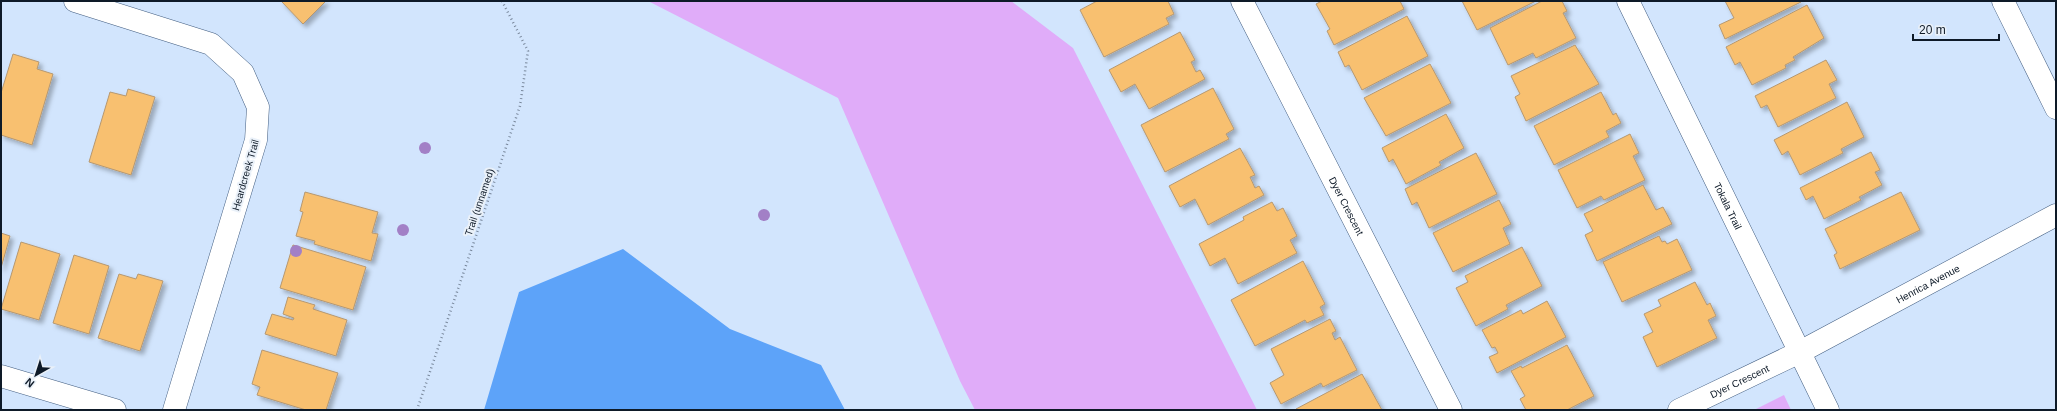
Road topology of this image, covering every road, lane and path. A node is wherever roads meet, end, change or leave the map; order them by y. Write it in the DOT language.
graph roads {
  1 [pos="75,1"];
  2 [pos="502,1"];
  3 [pos="1242,1"];
  4 [pos="1628,1"];
  5 [pos="2003,1"];
  6 [pos="2056,108"];
  7 [pos="2056,215"];
  8 [pos="1800,352"];
  9 [pos="1,376"];
  10 [pos="115,410"];
  11 [pos="174,410"];
  12 [pos="417,410"];
  13 [pos="1451,410"];
  14 [pos="1679,410"];
  15 [pos="1828,410"];
  1 -- 11 [label="street, Heardcreek Trail"];
  2 -- 12 [label="path, Trail (unnamed)"];
  3 -- 13 [label="street, Dyer Crescent"];
  4 -- 8 [label="street, Tokala Trail"];
  5 -- 6 [label="street"];
  7 -- 8 [label="street, Henrica Avenue"];
  8 -- 14 [label="street, Dyer Crescent"];
  8 -- 15 [label="street, Tokala Trail"];
  9 -- 10 [label="street"];
}
